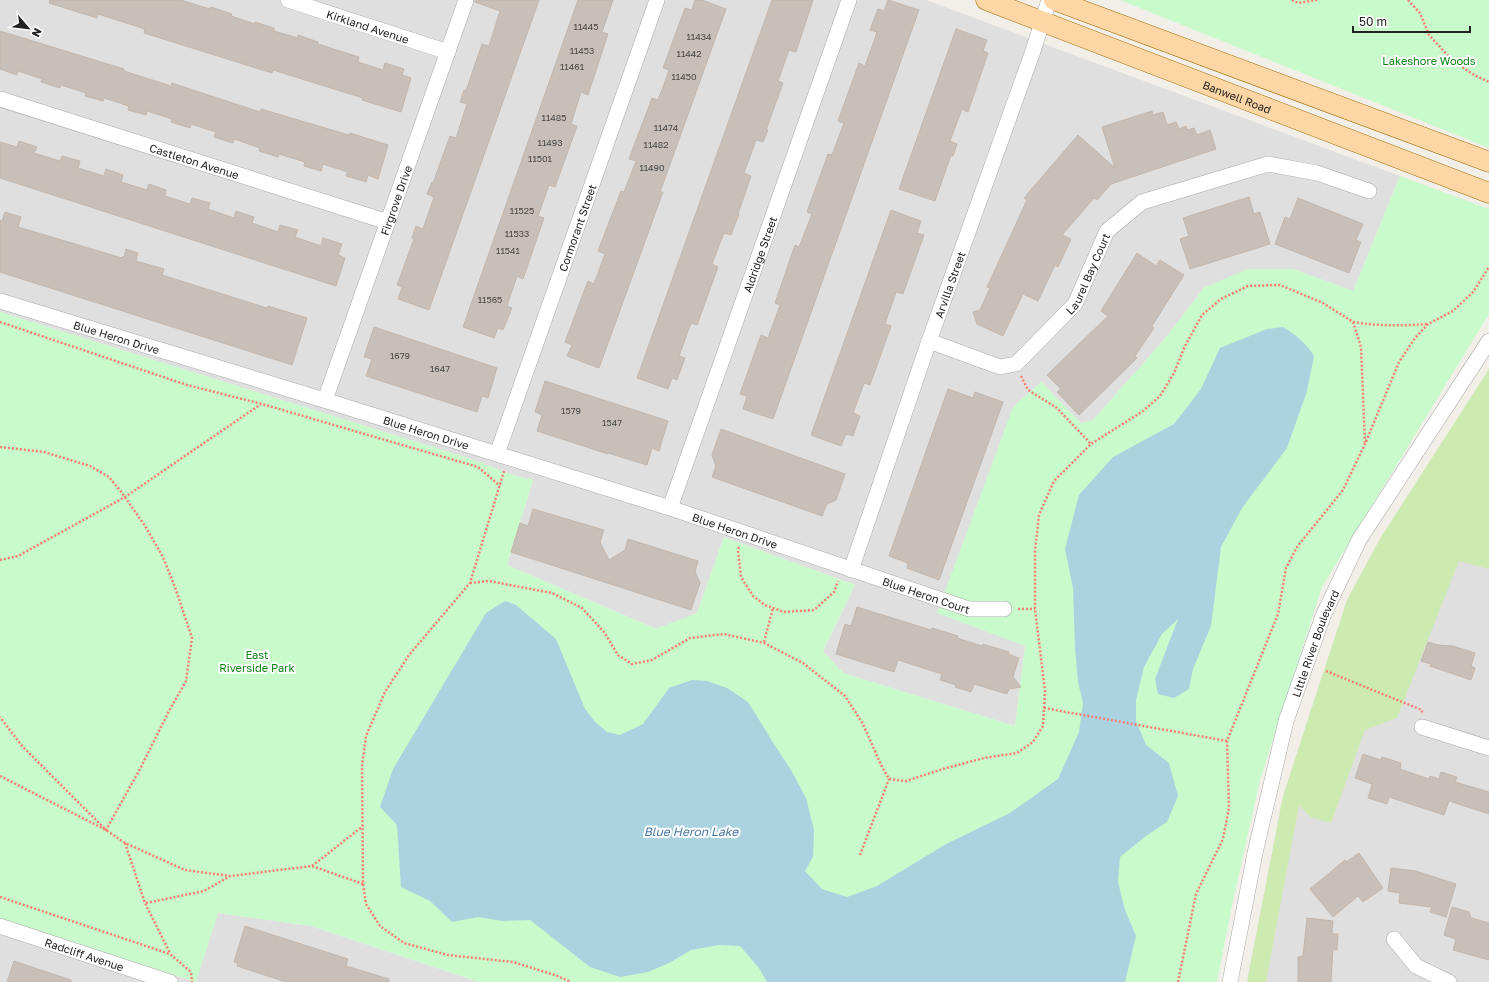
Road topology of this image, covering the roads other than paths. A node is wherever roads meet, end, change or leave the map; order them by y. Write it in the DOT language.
graph roads {
  1 [pos="288,0"];
  2 [pos="466,0"];
  3 [pos="657,0"];
  4 [pos="849,0"];
  5 [pos="986,0"];
  6 [pos="1049,0"];
  7 [pos="1054,0"];
  8 [pos="1042,21"];
  9 [pos="448,52"];
  10 [pos="0,99"];
  11 [pos="1489,162"];
  12 [pos="1369,191"];
  13 [pos="1489,193"];
  14 [pos="388,222"];
  15 [pos="0,301"];
  16 [pos="929,341"];
  17 [pos="1489,341"];
  18 [pos="325,400"];
  19 [pos="497,454"];
  20 [pos="670,508"];
  21 [pos="847,569"];
  22 [pos="1004,609"];
  23 [pos="1422,727"];
  24 [pos="1489,748"];
  25 [pos="0,926"];
  26 [pos="1394,939"];
  27 [pos="168,982"];
  28 [pos="1230,982"];
  29 [pos="1449,982"];
  1 -- 9 [label="street, Kirkland Avenue"];
  2 -- 9 [label="street, Firgrove Drive"];
  3 -- 19 [label="street, Cormorant Street"];
  4 -- 20 [label="street, Aldridge Street"];
  5 -- 8 [label="main road, Banwell Road"];
  6 -- 8 [label="street, Arvilla Street"];
  7 -- 11 [label="main road"];
  8 -- 13 [label="main road, Banwell Road"];
  8 -- 16 [label="street, Arvilla Street"];
  9 -- 14 [label="street, Firgrove Drive"];
  10 -- 14 [label="street, Castleton Avenue"];
  12 -- 16 [label="street, Laurel Bay Court"];
  14 -- 18 [label="street, Firgrove Drive"];
  15 -- 18 [label="street, Blue Heron Drive"];
  16 -- 21 [label="street, Arvilla Street"];
  17 -- 28 [label="street, Little River Boulevard"];
  18 -- 19 [label="street, Blue Heron Drive"];
  19 -- 20 [label="street, Blue Heron Drive"];
  20 -- 21 [label="street, Blue Heron Drive"];
  21 -- 22 [label="street, Blue Heron Court"];
  23 -- 24 [label="street"];
  25 -- 27 [label="street, Radcliff Avenue"];
  26 -- 29 [label="street"];
}
